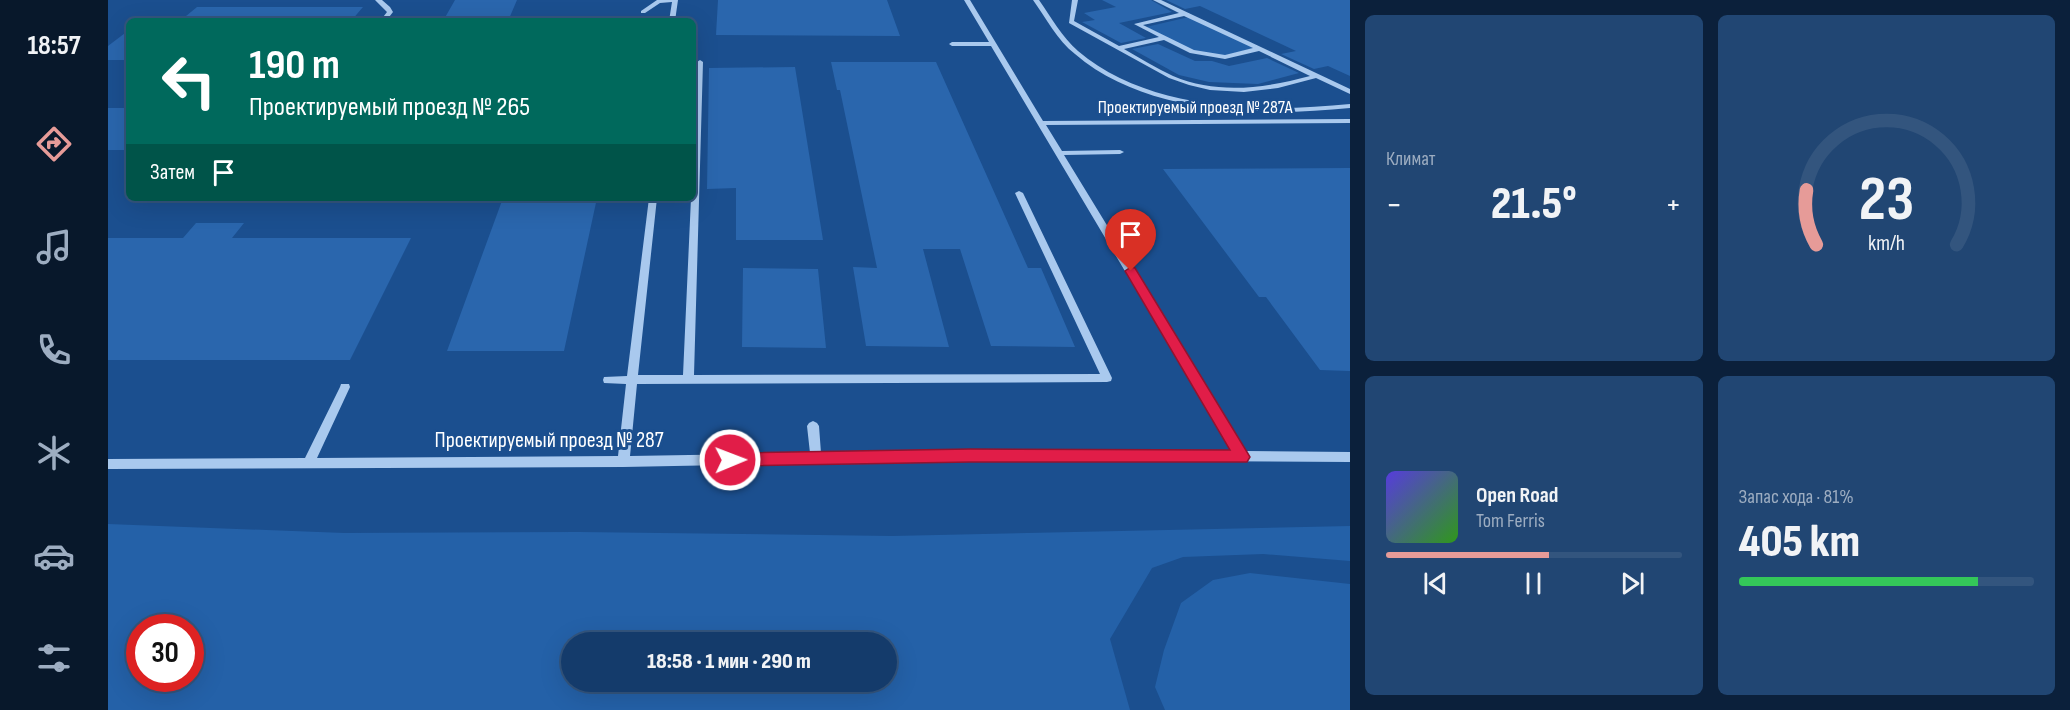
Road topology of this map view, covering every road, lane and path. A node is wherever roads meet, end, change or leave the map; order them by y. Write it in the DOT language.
graph roads {
  1 [pos="378,0"];
  2 [pos="675,0"];
  3 [pos="967,0"];
  4 [pos="1036,0"];
  5 [pos="1074,0"];
  6 [pos="1156,0"];
  7 [pos="643,12"];
  8 [pos="1184,14"];
  9 [pos="385,18"];
  10 [pos="672,18"];
  11 [pos="1164,38"];
  12 [pos="952,44"];
  13 [pos="993,44"];
  14 [pos="1119,48"];
  15 [pos="1259,49"];
  16 [pos="700,62"];
  17 [pos="1317,76"];
  18 [pos="1350,92"];
  19 [pos="1350,106"];
  20 [pos="1350,121"];
  21 [pos="1041,123"];
  22 [pos="1120,152"];
  23 [pos="1059,153"];
  24 [pos="696,168"];
  25 [pos="1019,193"];
  26 [pos="653,201"];
  27 [pos="695,201"];
  28 [pos="688,379"];
  29 [pos="608,380"];
  30 [pos="633,380"];
  31 [pos="345,387"];
  32 [pos="813,426"];
  33 [pos="1242,457"];
  34 [pos="1350,457"];
  35 [pos="816,458"];
  36 [pos="309,462"];
  37 [pos="623,462"];
  38 [pos="108,464"];
  1 -- 9 [label="street"];
  2 -- 7 [label="street"];
  2 -- 10 [label="street"];
  3 -- 13 [label="street"];
  4 -- 19 [label="street"];
  5 -- 14 [label="street"];
  6 -- 8 [label="street"];
  8 -- 11 [label="street"];
  8 -- 15 [label="street"];
  11 -- 14 [label="street"];
  11 -- 15 [label="street"];
  12 -- 13 [label="street"];
  13 -- 21 [label="street"];
  14 -- 17 [label="street"];
  15 -- 17 [label="street"];
  16 -- 24 [label="street"];
  17 -- 18 [label="street"];
  20 -- 21 [label="street, Проектируемый проезд № 287А"];
  21 -- 23 [label="street"];
  22 -- 23 [label="street"];
  23 -- 33 [label="street"];
  25 -- 28 [label="street"];
  26 -- 30 [label="street"];
  27 -- 28 [label="street"];
  28 -- 30 [label="street"];
  29 -- 30 [label="street"];
  30 -- 37 [label="street"];
  31 -- 36 [label="street"];
  32 -- 35 [label="street"];
  33 -- 34 [label="street, Проектируемый проезд № 287"];
  33 -- 35 [label="street, Проектируемый проезд № 287"];
  35 -- 37 [label="street, Проектируемый проезд № 287"];
  36 -- 37 [label="street, Проектируемый проезд № 287"];
  36 -- 38 [label="street, Проектируемый проезд № 287"];
}
